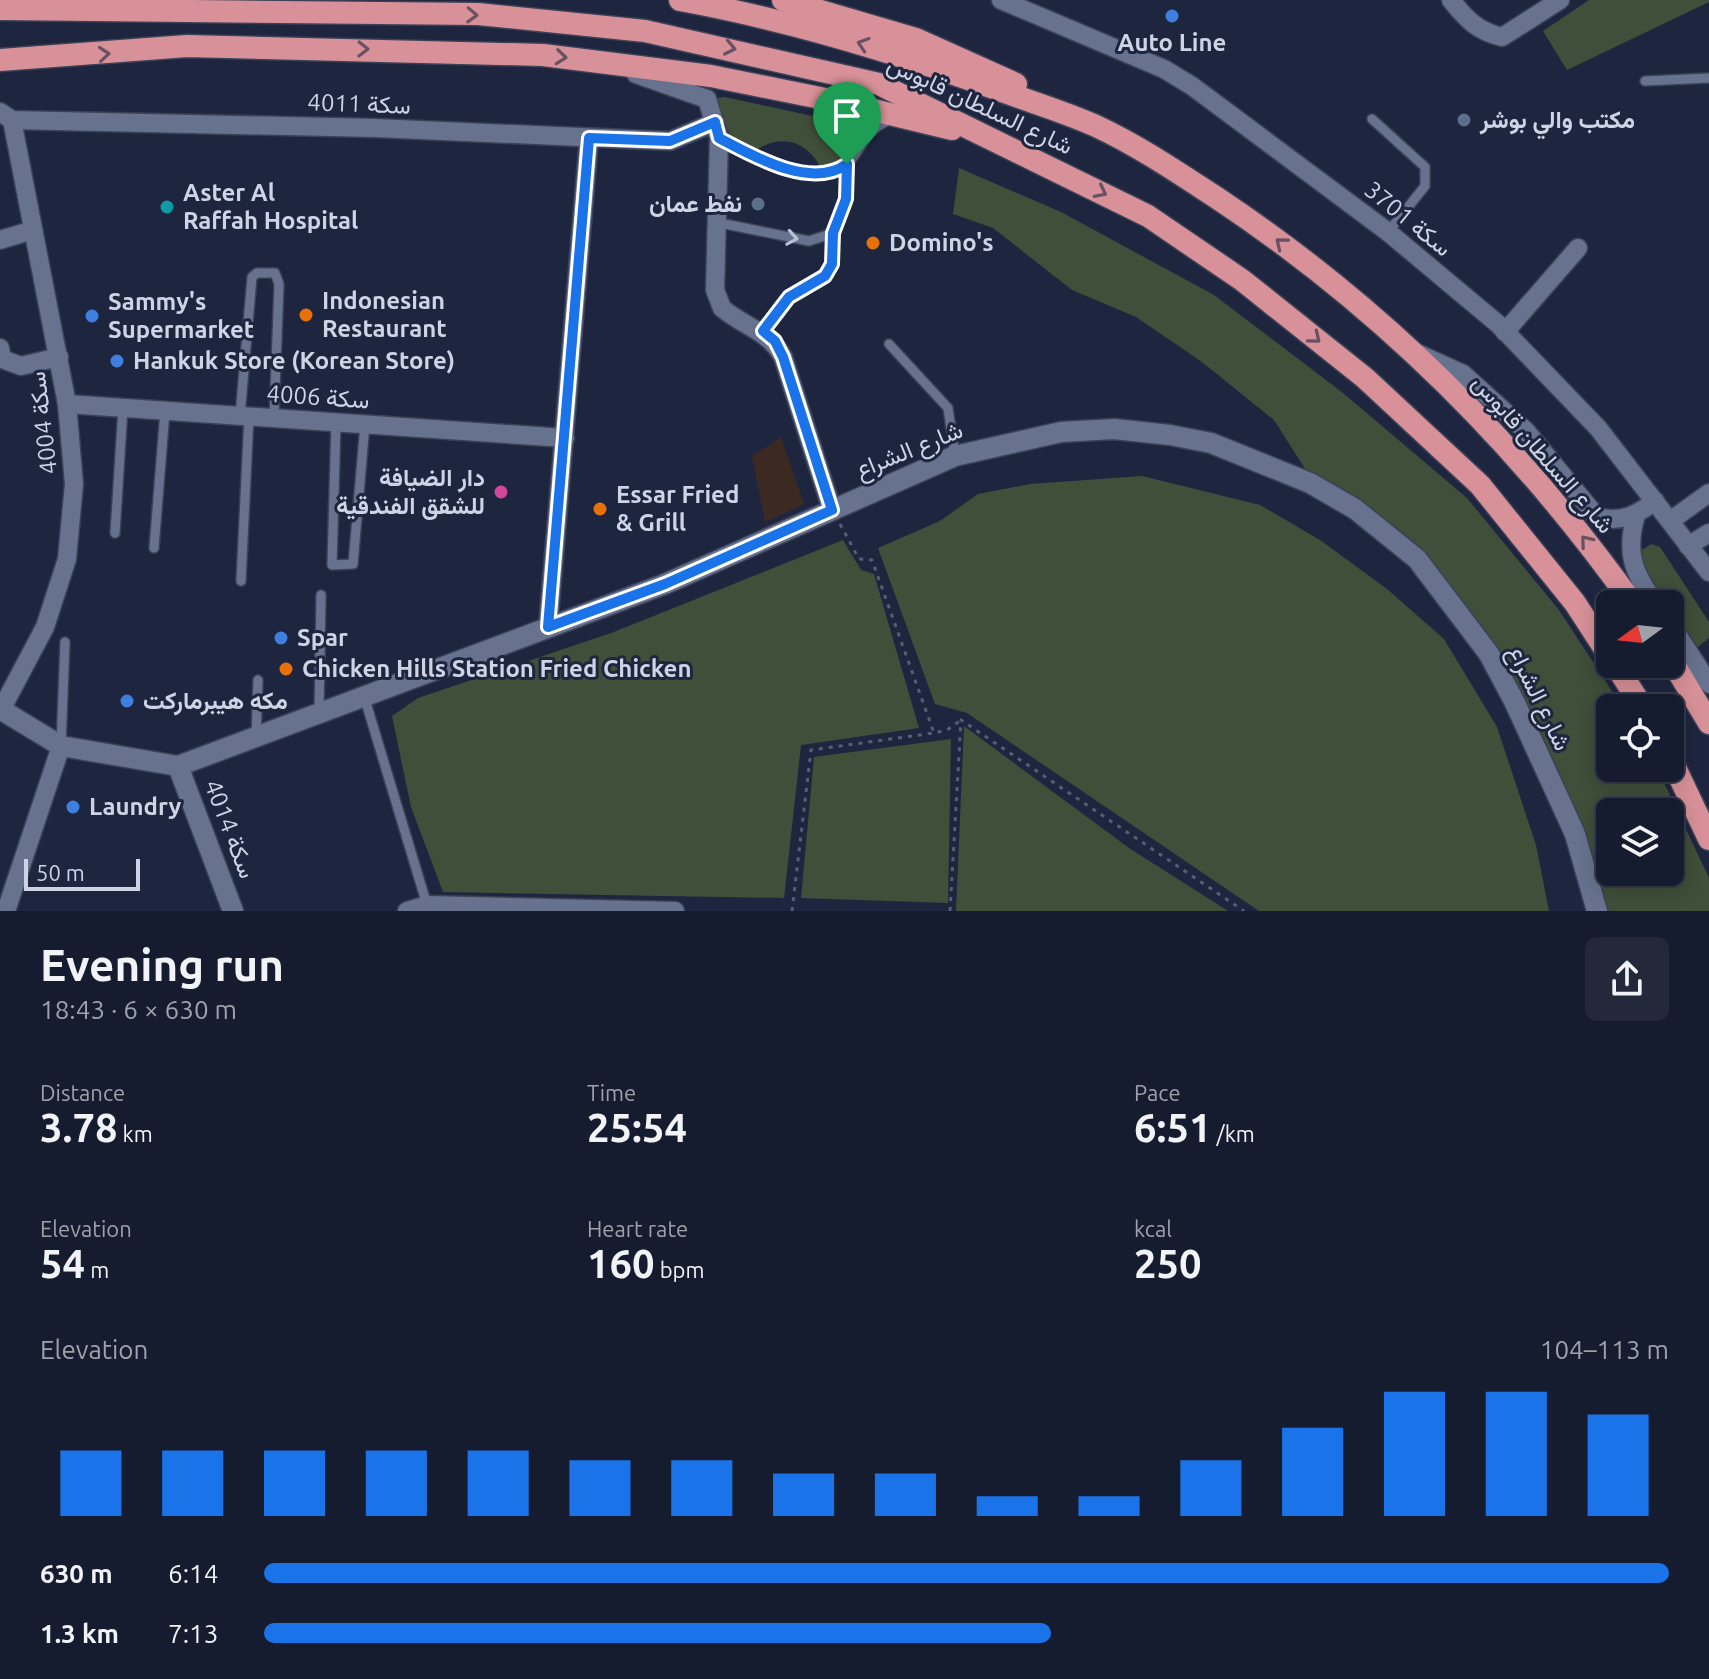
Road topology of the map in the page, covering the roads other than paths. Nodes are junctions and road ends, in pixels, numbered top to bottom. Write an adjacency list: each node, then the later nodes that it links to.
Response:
1 (680, 0): 16 (highway, شارع السلطان قابوس, one-way to 1)
2 (783, 0): 16 (highway)
3 (1001, 0): 23 (street, سكة 3701)
4 (1451, 0): 5 (street)
5 (1560, 0)
6 (0, 9): 20 (highway, شارع السلطان قابوس, one-way to 20)
7 (0, 60): 8 (highway)
8 (26, 60): 9 (highway, one-way to 9); 10 (highway)
9 (620, 63): 14 (highway); 17 (street)
10 (0, 67)
11 (1709, 78): 12 (lane)
12 (1645, 81)
13 (6, 116): 18 (street, سكة 4011); 22 (street, سكة 4004)
14 (906, 118): 19 (lane); 20 (highway)
15 (1372, 119): 23 (lane)
16 (1095, 126): 31 (highway, شارع السلطان قابوس, one-way to 16)
17 (717, 130): 18 (street, سكة 4011); 19 (lane); 21 (street)
18 (589, 138): 40 (street)
19 (847, 164): 24 (lane)
20 (1054, 168): 57 (highway, شارع السلطان قابوس, one-way to 57)
21 (715, 222): 24 (lane, one-way to 24); 27 (street)
22 (33, 230): 25 (street); 32 (street, سكة 4004)
23 (1388, 232): 28 (street, سكة 3701)
24 (833, 233): 27 (lane)
25 (0, 240)
26 (1578, 248): 28 (street)
27 (763, 331): 44 (street)
28 (1505, 332): 43 (street, سكة 3701)
29 (889, 344): 41 (lane)
30 (0, 348): 32 (street)
31 (1412, 350): 45 (street); 53 (highway, شارع السلطان قابوس, one-way to 31)
32 (59, 357): 33 (street, سكة 4004)
33 (67, 404): 34 (street, سكة 4006); 64 (street, سكة 4004)
34 (123, 408): 35 (street, سكة 4006); 47 (lane)
35 (165, 411): 36 (street, سكة 4006); 50 (lane)
36 (244, 416): 37 (street, سكة 4006); 37 (lane); 52 (lane)
37 (274, 418): 38 (street, سكة 4006)
38 (336, 422): 39 (street, سكة 4006); 39 (lane)
39 (365, 424): 40 (street, سكة 4006)
40 (565, 438): 56 (street)
41 (955, 456): 44 (street, شارع الشراع); 77 (street, شارع الشراع)
42 (1709, 493): 46 (street)
43 (1655, 501): 45 (street); 46 (street, سكة 3701)
44 (832, 510): 56 (street, شارع الشراع)
45 (1636, 515): 54 (street)
46 (1670, 521): 49 (street, سكة 3701)
47 (115, 533)
48 (1709, 533): 49 (street)
49 (1688, 546): 51 (street, سكة 3701)
50 (154, 548)
51 (1709, 572)
52 (241, 581)
53 (1623, 590)
54 (1648, 590)
55 (321, 595): 65 (lane)
56 (548, 627): 63 (street, شارع الشراع)
57 (1596, 635)
58 (65, 642): 68 (lane)
59 (1684, 645): 62 (street)
60 (1682, 678): 66 (highway)
61 (258, 680): 67 (lane)
62 (1709, 684)
63 (364, 696): 65 (street, شارع الشراع); 72 (lane)
64 (0, 709): 68 (street)
65 (319, 713): 67 (street, شارع الشراع)
66 (1709, 723)
67 (256, 737): 69 (street, شارع الشراع)
68 (61, 746): 69 (street); 73 (street)
69 (178, 766): 74 (street, سكة 4014)
70 (1682, 782): 71 (highway)
71 (1709, 839)
72 (427, 905): 75 (street); 76 (street)
73 (6, 911)
74 (233, 911)
75 (407, 911)
76 (675, 911)
77 (1597, 911)

